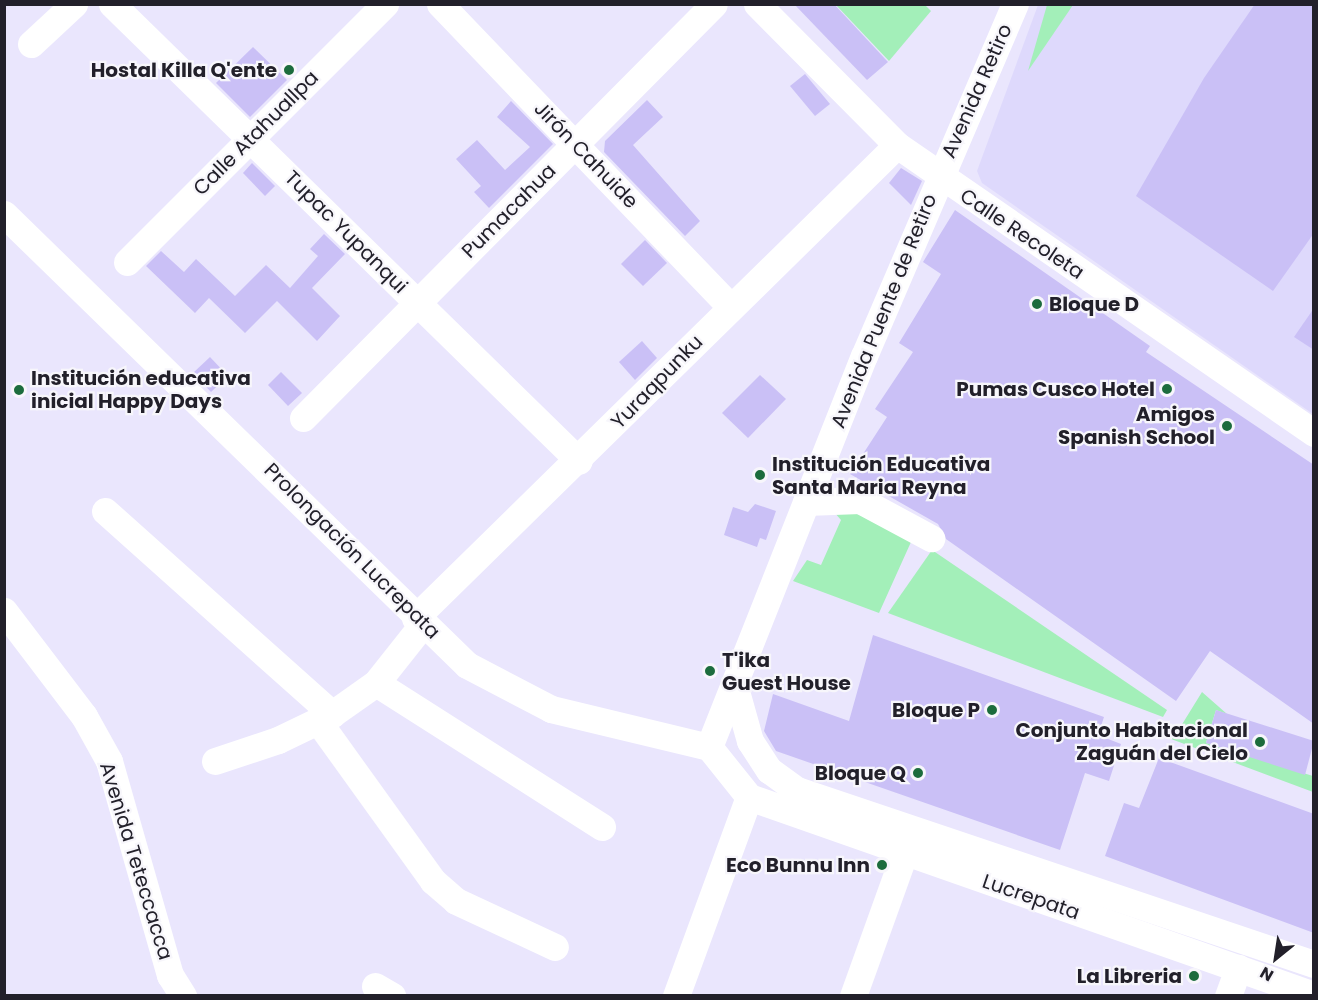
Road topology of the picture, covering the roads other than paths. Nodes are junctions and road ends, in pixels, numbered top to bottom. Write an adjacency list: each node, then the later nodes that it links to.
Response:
1 (74, 4): 8 (street)
2 (112, 4): 9 (street, Tupac Yupanqui)
3 (385, 4): 9 (street, Calle Atahuallpa)
4 (440, 4): 10 (street, Jirón Cahuide)
5 (714, 4): 10 (street, Pumacahua)
6 (757, 4): 11 (street, Calle Recoleta)
7 (1015, 4): 12 (street, Avenida Retiro)
8 (32, 45)
9 (252, 138): 14 (street, Calle Atahuallpa); 15 (street, Tupac Yupanqui)
10 (576, 144): 15 (street, Pumacahua); 16 (street, Jirón Cahuide)
11 (897, 145): 12 (street, Calle Recoleta); 16 (street, Yuraqpunku)
12 (939, 177): 18 (street, Calle Recoleta); 20 (street, Avenida Puente de Retiro)
13 (4, 214): 24 (street, Prolongación Lucrepata)
14 (127, 262)
15 (417, 303): 17 (street, Pumacahua); 19 (street, Tupac Yupanqui)
16 (730, 306): 19 (street, Yuraqpunku)
17 (303, 417)
18 (1314, 433)
19 (579, 461): 24 (street, Yuraqpunku)
20 (806, 502): 22 (street); 26 (street, Avenida Puente de Retiro)
21 (105, 511): 27 (street)
22 (931, 538)
23 (4, 611): 37 (street, Avenida Teteccacca)
24 (419, 622): 25 (street, Yuraqpunku); 28 (street, Prolongación Lucrepata)
25 (376, 684): 27 (street, Yuraqpunku); 31 (street)
26 (734, 684): 28 (street, Avenida Puente de Retiro); 34 (street)
27 (325, 717): 29 (street, Yuraqpunku); 33 (street)
28 (709, 747): 30 (street)
29 (215, 761)
30 (749, 797): 32 (street, Lucrepata); 38 (street)
31 (602, 827)
32 (904, 854): 35 (street, Lucrepata); 39 (street)
33 (555, 946)
34 (1314, 964)
35 (1238, 968): 36 (street, Lucrepata); 40 (street)
36 (1314, 995)
37 (183, 996)
38 (676, 996)
39 (853, 996)
40 (1228, 996)

